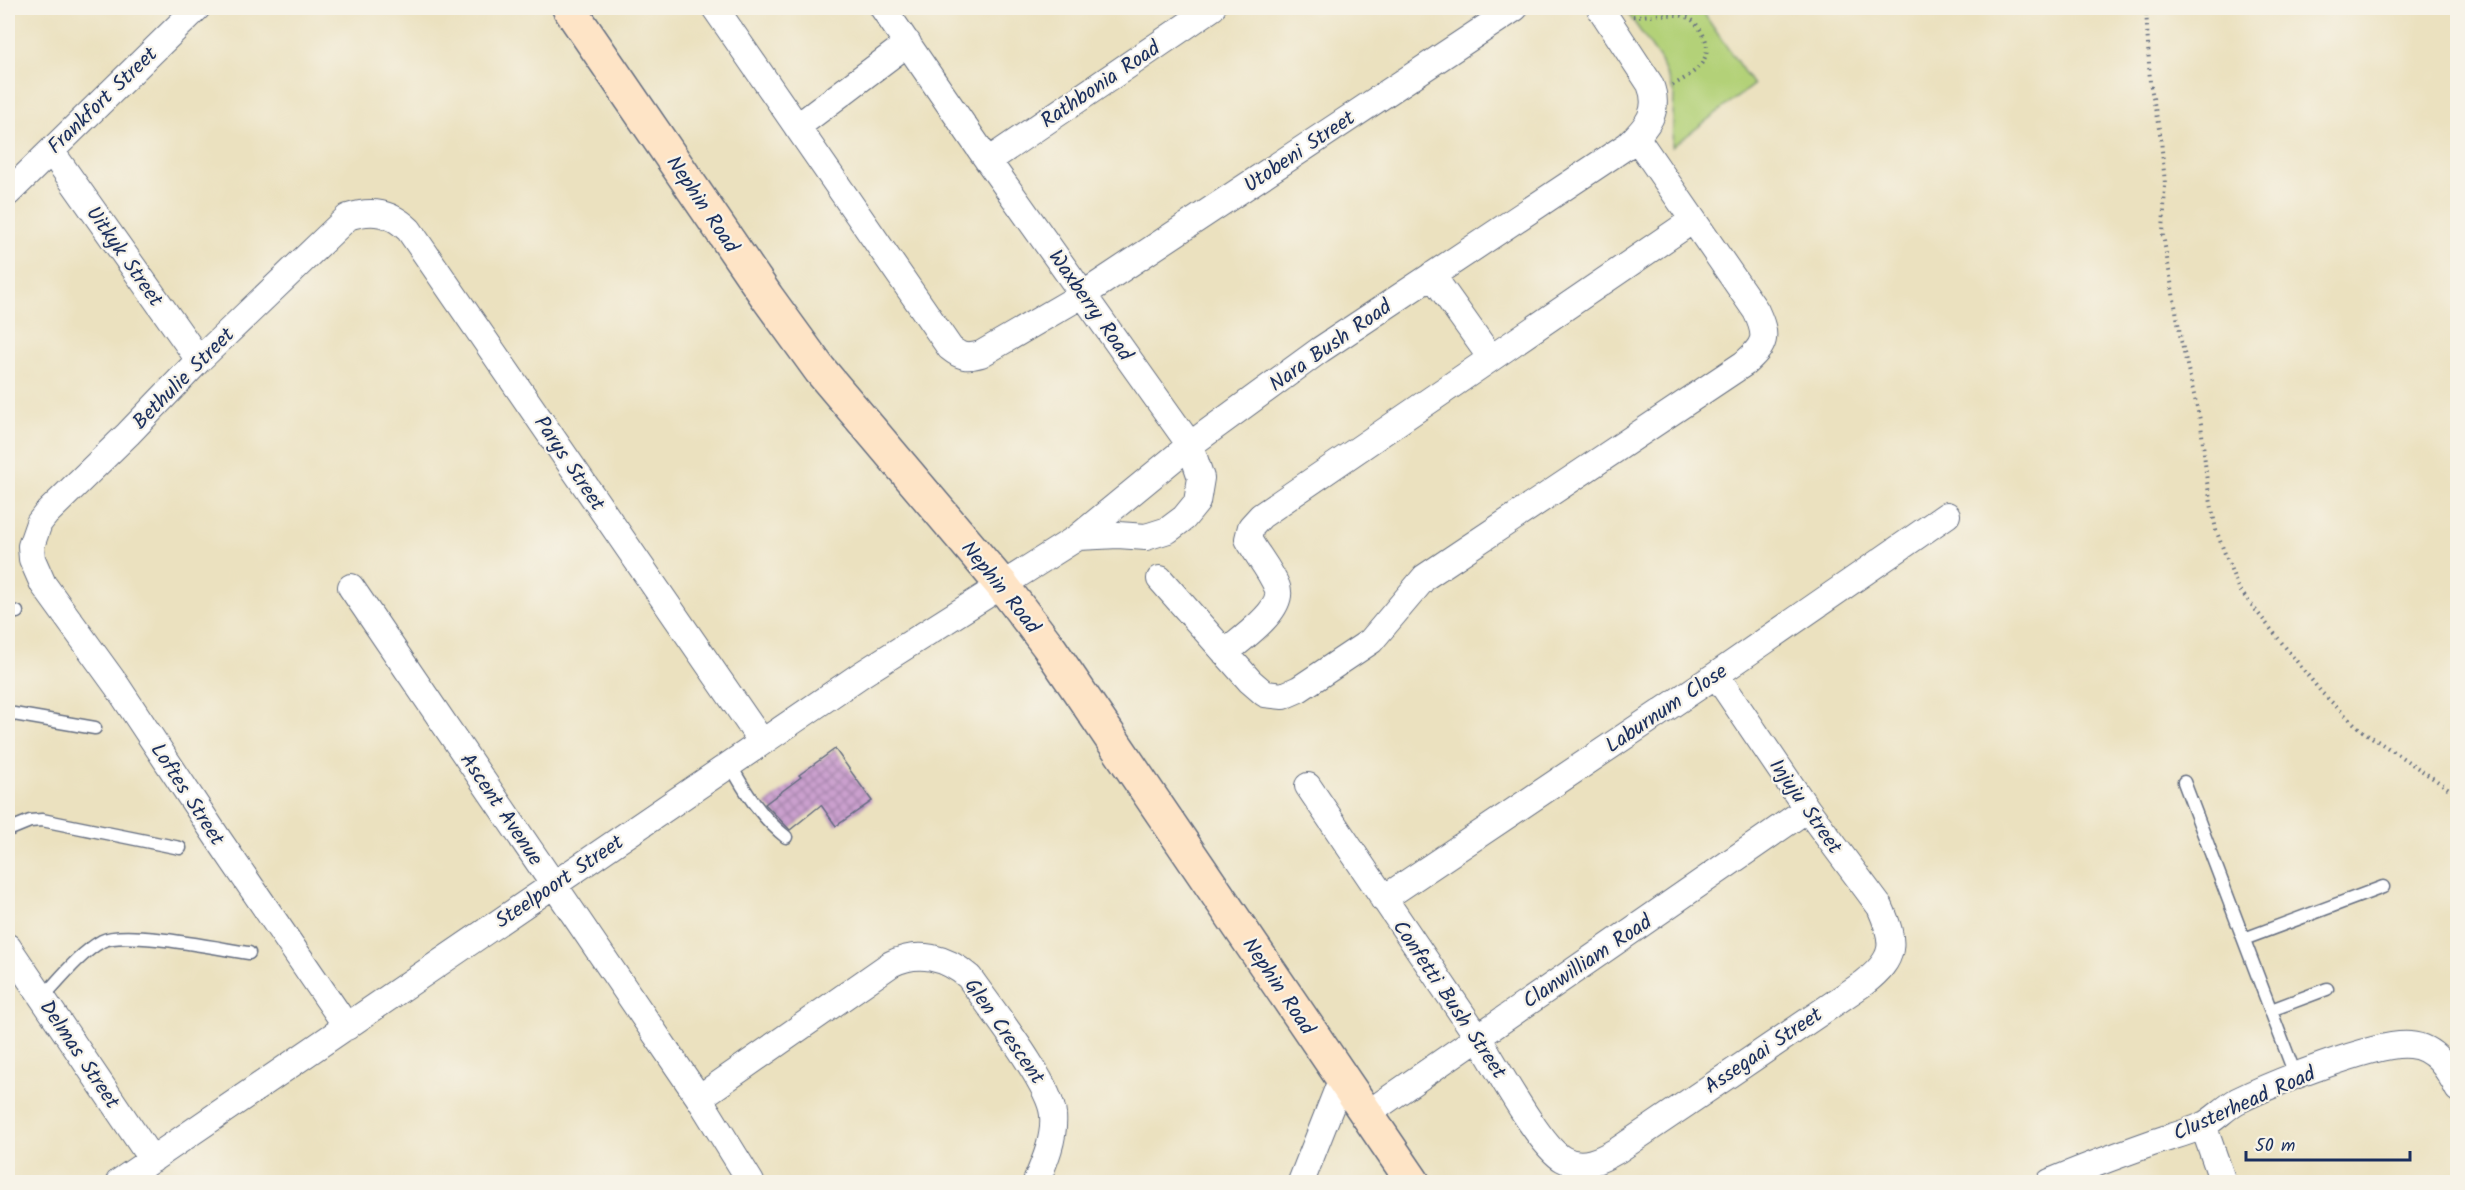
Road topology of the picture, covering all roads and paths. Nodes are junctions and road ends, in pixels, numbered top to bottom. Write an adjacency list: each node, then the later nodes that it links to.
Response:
1 (197, 8): 13 (street, Frankfort Street)
2 (569, 8): 27 (street, Nephin Road)
3 (715, 8): 11 (street)
4 (1212, 8): 14 (street, Rathbonia Road)
5 (1515, 8): 19 (street, Utobeni Street)
6 (2146, 8): 37 (path)
7 (894, 11): 9 (street, Waxberry Road)
8 (1603, 12): 10 (street); 10 (path)
9 (908, 43): 11 (street); 14 (street, Waxberry Road)
10 (1655, 100): 12 (street, Nara Bush Road)
11 (797, 127): 19 (street, Utobeni Street)
12 (1636, 137): 17 (street); 18 (street, Nara Bush Road)
13 (51, 151): 15 (street, Frankfort Street); 21 (street, Uitkyk Street)
14 (988, 161): 19 (street, Waxberry Road)
15 (8, 193)
16 (359, 213): 21 (street, Bethulie Street); 33 (street, Parys Street)
17 (1693, 220): 20 (street); 29 (street)
18 (1432, 275): 20 (street); 22 (street, Nara Bush Road)
19 (1084, 294): 22 (street, Waxberry Road)
20 (1491, 358): 29 (street)
21 (199, 360): 25 (street, Bethulie Street)
22 (1190, 445): 24 (street, Nara Bush Road); 24 (street, Waxberry Road)
23 (1947, 515): 30 (street, Laburnum Close)
24 (1078, 537): 27 (street, Nara Bush Road)
25 (33, 559): 52 (street, Loftes Street)
26 (1160, 579): 29 (street)
27 (1002, 585): 33 (street, Steelpoort Street); 55 (street, Nephin Road)
28 (351, 587): 42 (street, Ascent Avenue)
29 (1226, 653)
30 (1716, 675): 38 (street, Injuju Street); 44 (street, Laburnum Close)
31 (8, 713): 32 (lane)
32 (95, 728)
33 (762, 742): 34 (street, Steelpoort Street)
34 (729, 764): 40 (lane); 42 (street, Steelpoort Street)
35 (2184, 782): 46 (lane)
36 (1308, 786): 44 (street, Confetti Bush Street)
37 (2457, 795)
38 (1807, 809): 45 (street, Injuju Street); 53 (street, Clanwilliam Road)
39 (8, 830): 41 (lane)
40 (786, 837)
41 (180, 848)
42 (554, 885): 52 (street, Steelpoort Street); 57 (street, Ascent Avenue)
43 (2383, 887): 46 (lane)
44 (1383, 898): 53 (street, Confetti Bush Street)
45 (1891, 939): 60 (street, Assegaai Street)
46 (2244, 939): 51 (lane)
47 (8, 947): 50 (street, Delmas Street)
48 (249, 953): 50 (lane)
49 (2326, 989): 51 (lane)
50 (42, 998): 61 (street, Delmas Street)
51 (2271, 1011): 54 (lane)
52 (347, 1027): 61 (street, Steelpoort Street)
53 (1477, 1036): 58 (street, Clanwilliam Road); 60 (street, Confetti Bush Street)
54 (2296, 1077): 56 (street, Clusterhead Road); 59 (street, Clusterhead Road)
55 (1341, 1078): 58 (street, Nephin Road); 65 (street)
56 (2457, 1089)
57 (699, 1098): 63 (street, Ascent Avenue); 64 (street, Glen Crescent)
58 (1367, 1114): 66 (street, Nephin Road)
59 (2203, 1125): 67 (street, Clusterhead Road); 68 (street)
60 (1618, 1150)
61 (152, 1160): 62 (street, Steelpoort Street)
62 (120, 1182)
63 (751, 1182)
64 (1036, 1182)
65 (1301, 1182)
66 (1413, 1182)
67 (2050, 1182)
68 (2223, 1182)

